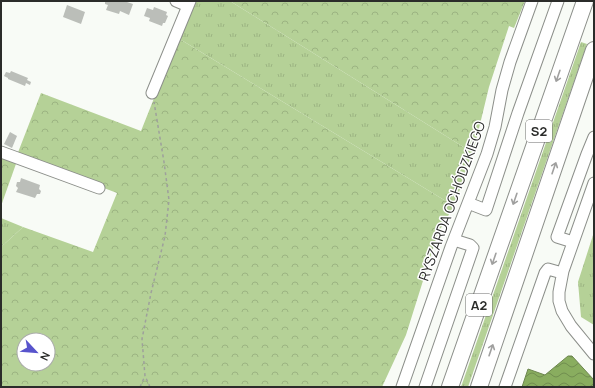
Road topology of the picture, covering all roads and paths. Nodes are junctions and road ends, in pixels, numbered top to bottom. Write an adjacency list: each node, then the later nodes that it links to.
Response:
1 (176, 1): 6 (street)
2 (532, 1): 14 (street, RYSZARDA OCHÓDZKIEGO)
3 (558, 1): 14 (street)
4 (585, 1): 7 (highway, S2)
5 (592, 1): 7 (street)
6 (189, 3): 9 (street)
7 (571, 40): 15 (highway, S2, one-way to 15)
8 (594, 50): 16 (highway, S2, one-way to 8)
9 (152, 93): 21 (path)
10 (594, 137): 18 (street)
11 (1, 152): 13 (street)
12 (594, 183): 18 (street)
13 (99, 188)
14 (468, 203): 17 (street, RYSZARDA OCHÓDZKIEGO)
15 (507, 222): 26 (highway, A2, one-way to 26)
16 (532, 231): 27 (highway, A2, one-way to 16)
17 (454, 240): 24 (street, RYSZARDA OCHÓDZKIEGO); 25 (street)
18 (573, 242): 19 (street)
19 (562, 273): 20 (street); 28 (street)
20 (594, 354)
21 (145, 376): 22 (path); 23 (path)
22 (140, 387)
23 (150, 387)
24 (402, 387)
25 (425, 387)
26 (450, 387)
27 (479, 387)
28 (505, 387)

